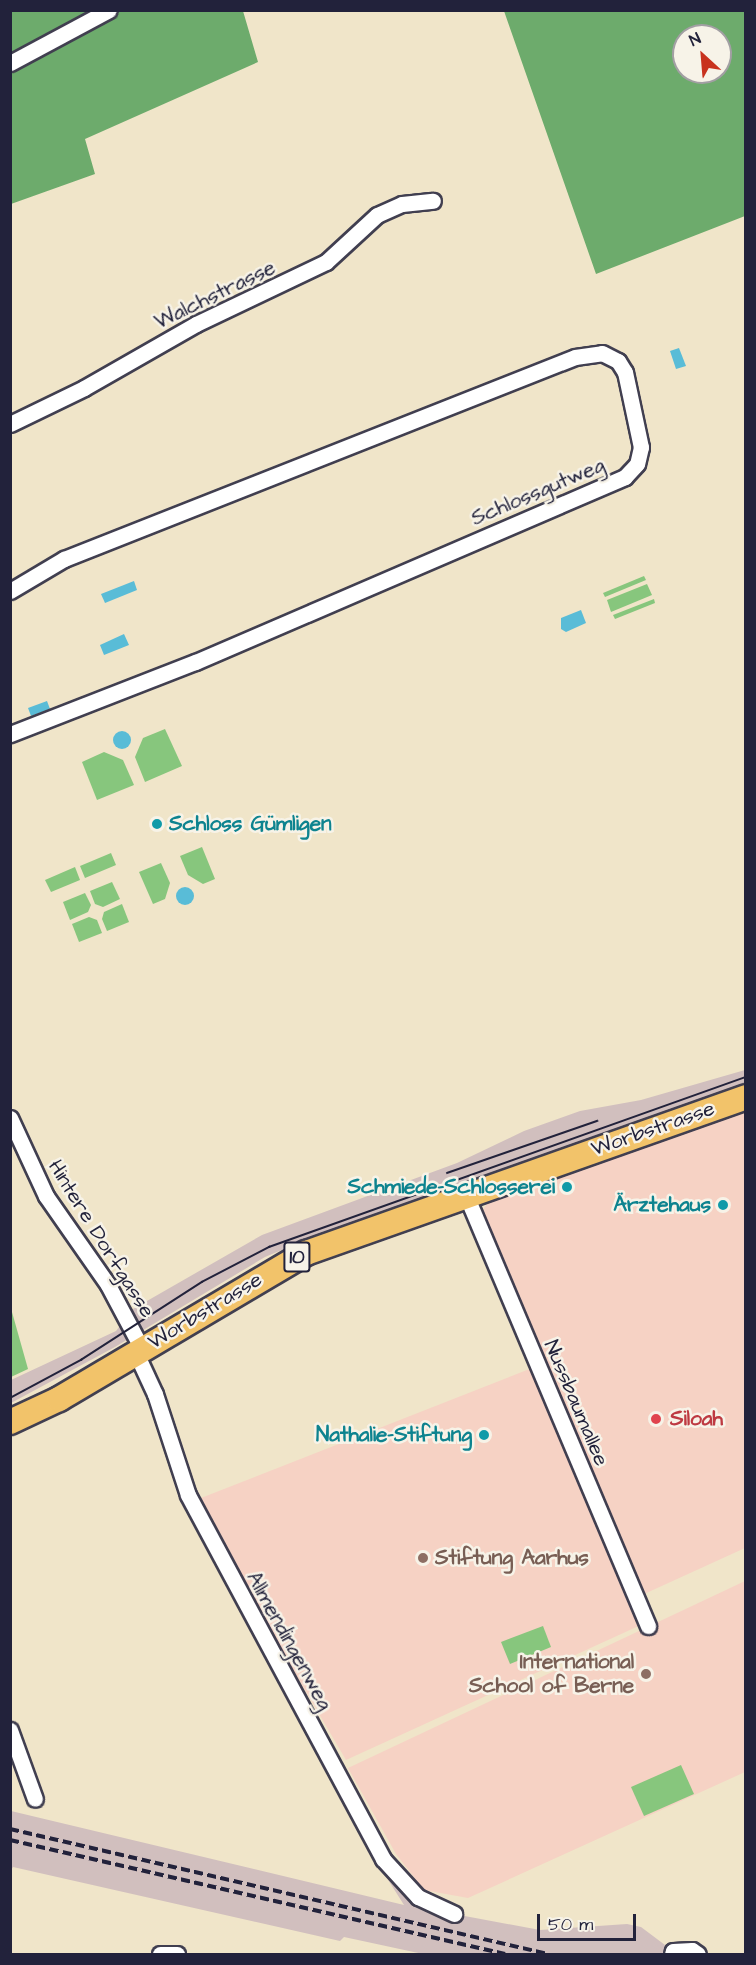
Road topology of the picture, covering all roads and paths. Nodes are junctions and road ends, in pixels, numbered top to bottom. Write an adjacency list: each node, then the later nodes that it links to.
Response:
1 (110, 10): 2 (street)
2 (10, 63)
3 (433, 201): 4 (street, Walchstrasse)
4 (10, 424)
5 (10, 591): 6 (street, Schlossgutweg)
6 (10, 734)
7 (746, 1097): 9 (main road, Worbstrasse / 10)
8 (10, 1118): 10 (street, Hintere Dorfgasse)
9 (466, 1195): 10 (main road, Worbstrasse / 10); 12 (street, Nussbaumallee)
10 (139, 1351): 11 (main road, Worbstrasse / 10); 15 (street, Allmendingenweg)
11 (10, 1422)
12 (648, 1626)
13 (10, 1730): 14 (street)
14 (35, 1799)
15 (454, 1914)
16 (160, 1954): 17 (street)
17 (177, 1954)
18 (672, 1954): 19 (street)
19 (698, 1954)

